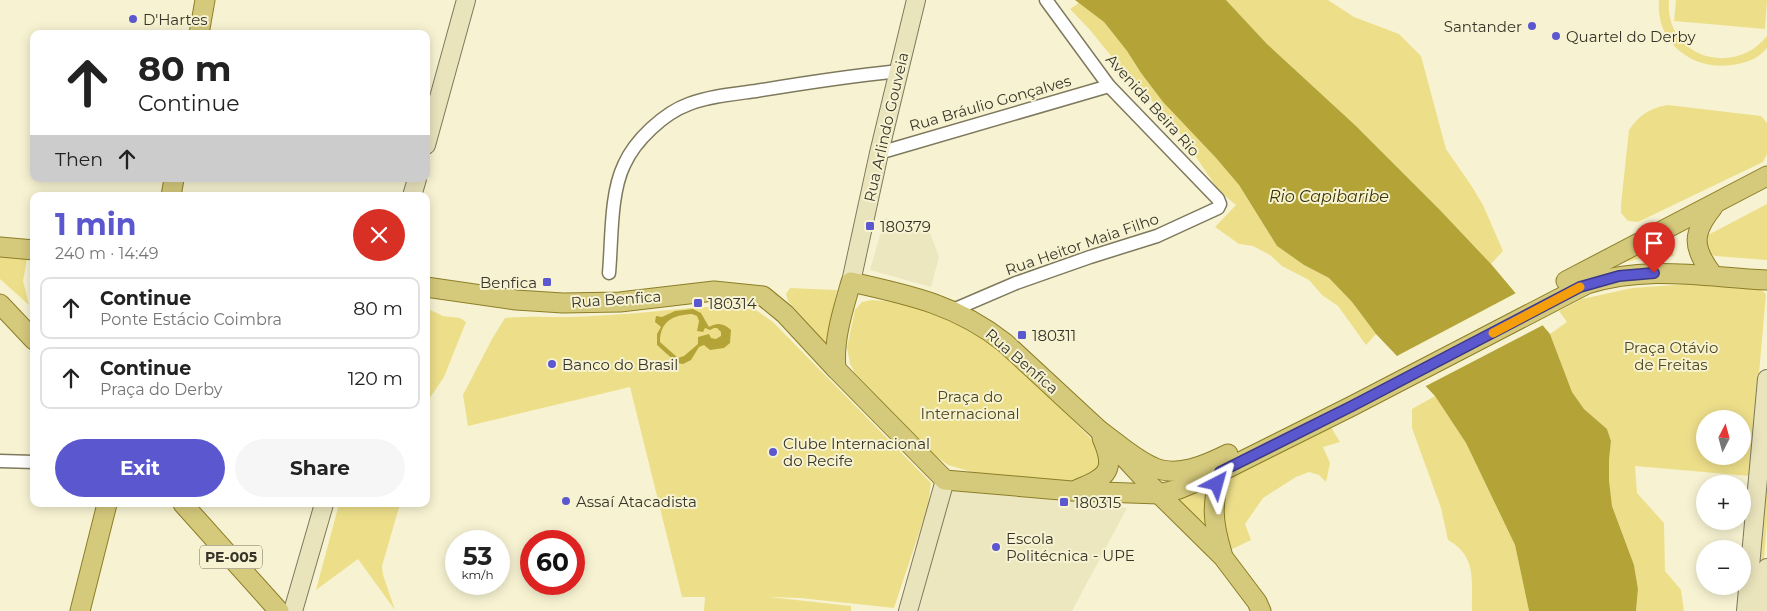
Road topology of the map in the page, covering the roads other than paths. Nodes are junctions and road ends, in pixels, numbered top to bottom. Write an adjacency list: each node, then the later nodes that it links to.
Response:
1 (205, 0): 5 (main road)
2 (466, 0): 8 (main road)
3 (916, 0): 6 (main road, Rua Arlindo Gouveia)
4 (1046, 0): 7 (street, Avenida Beira Rio)
5 (200, 30)
6 (899, 71): 9 (main road, Rua Arlindo Gouveia); 16 (street)
7 (1109, 86): 9 (street, Rua Bráulio Gonçalves); 12 (street, Avenida Beira Rio)
8 (430, 130)
9 (879, 153): 15 (main road, Rua Arlindo Gouveia)
10 (1767, 176): 11 (main road)
11 (1716, 203): 17 (main road); 20 (main road)
12 (1220, 204): 24 (street, Rua Heitor Maia Filho)
13 (0, 247): 14 (main road)
14 (30, 250)
15 (857, 255): 19 (main road, Rua Arlindo Gouveia); 22 (main road)
16 (609, 273)
17 (1712, 274): 18 (main road); 20 (main road)
18 (1767, 280)
19 (851, 282): 22 (main road, Rua Benfica); 26 (main road)
20 (1576, 282): 28 (main road)
21 (430, 288): 26 (main road, Rua Benfica)
22 (877, 288): 24 (main road, Rua Benfica)
23 (0, 304): 25 (main road)
24 (953, 310): 29 (main road, Rua Benfica)
25 (30, 336)
26 (836, 369): 33 (main road, Rua Benfica)
27 (1767, 379): 46 (main road)
28 (1364, 393): 29 (main road); 32 (main road)
29 (1099, 430): 34 (main road); 35 (main road, Rua Benfica)
30 (0, 461): 31 (street)
31 (30, 462)
32 (1220, 472): 35 (main road); 39 (main road)
33 (945, 480): 34 (main road); 44 (main road)
34 (1072, 491): 35 (main road)
35 (1159, 494): 39 (main road, Rua Benfica)
36 (106, 507): 41 (main road)
37 (186, 507): 42 (main road, PE-005)
38 (323, 507): 43 (main road)
39 (1224, 557): 45 (main road, Rua Benfica)
40 (1767, 568): 47 (main road)
41 (80, 611)
42 (280, 611)
43 (293, 611)
44 (908, 611)
45 (1261, 611)
46 (1746, 611)
47 (1764, 611)

